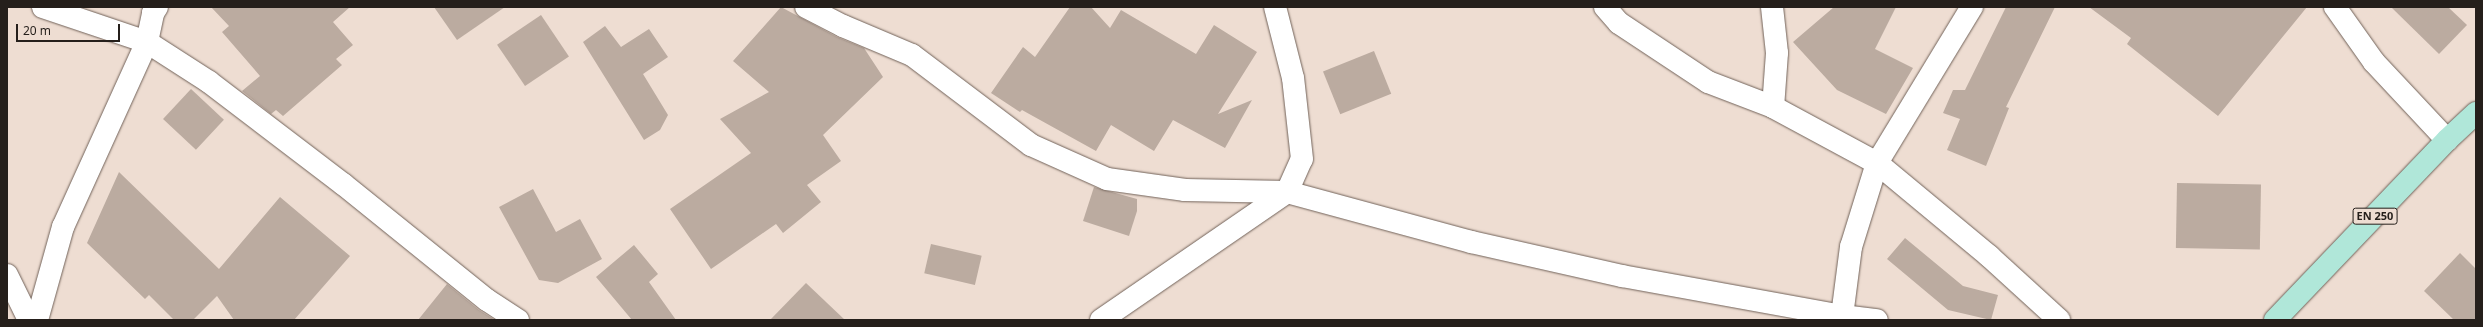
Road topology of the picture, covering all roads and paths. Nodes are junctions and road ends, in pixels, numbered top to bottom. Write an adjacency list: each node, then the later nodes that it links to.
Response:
1 (43, 7): 9 (street)
2 (157, 7): 9 (street)
3 (806, 7): 14 (street)
4 (1275, 7): 14 (street)
5 (1605, 7): 10 (street)
6 (1772, 7): 10 (street)
7 (1972, 7): 13 (street)
8 (2335, 7): 12 (street)
9 (148, 42): 19 (street); 20 (street)
10 (1773, 107): 13 (street)
11 (2476, 113): 12 (main road, EN 250)
12 (2447, 140): 24 (main road, EN 250)
13 (1877, 163): 17 (street); 23 (street)
14 (1287, 192): 16 (street); 21 (street)
15 (7, 275): 18 (street)
16 (1794, 314): 17 (street)
17 (1842, 316): 22 (street)
18 (29, 320)
19 (37, 320)
20 (518, 320)
21 (1101, 320)
22 (1877, 320)
23 (2059, 320)
24 (2275, 320)

